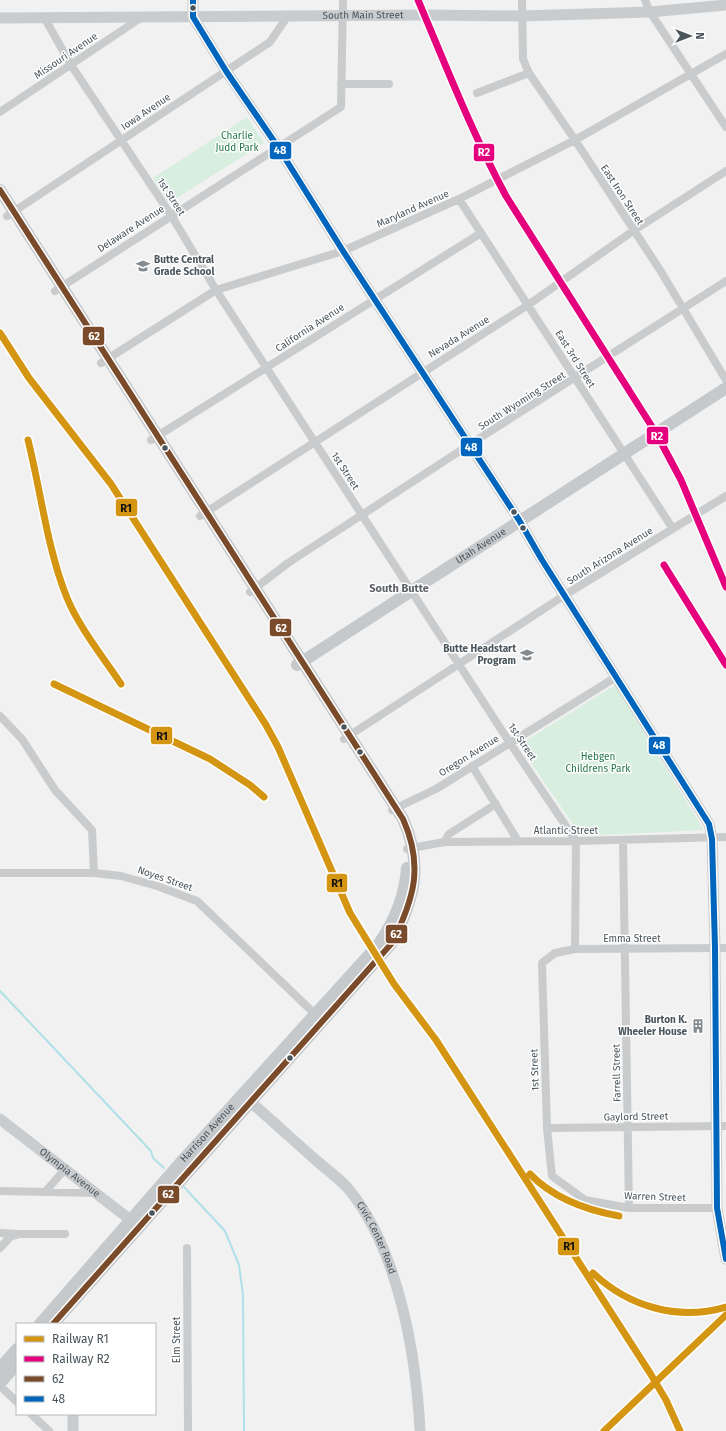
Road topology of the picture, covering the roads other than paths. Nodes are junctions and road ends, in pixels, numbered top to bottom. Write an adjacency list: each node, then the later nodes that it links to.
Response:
1 (193, 0): 12 (street)
2 (343, 0): 8 (street)
3 (522, 0): 9 (street, East Iron Street)
4 (645, 0): 6 (street)
5 (726, 5): 6 (street, South Main Street)
6 (650, 12): 9 (street, South Main Street); 18 (street)
7 (287, 16): 8 (street, South Main Street); 12 (street, South Main Street); 16 (street, Iowa Avenue)
8 (343, 16): 9 (street, South Main Street); 19 (street)
9 (522, 16): 17 (street, East Iron Street)
10 (44, 17): 11 (street, South Main Street); 13 (street, South Main Street); 15 (street, 1st Street)
11 (142, 17): 12 (street, South Main Street); 15 (street, Missouri Avenue)
12 (193, 17): 16 (street)
13 (0, 18)
14 (726, 54): 18 (street, Maryland Avenue)
15 (71, 66): 22 (street, Missouri Avenue); 24 (street, 1st Street)
16 (226, 71): 24 (street, Iowa Avenue); 26 (street)
17 (529, 73): 21 (street); 25 (street, East Iron Street)
18 (691, 74): 23 (street); 25 (street, Maryland Avenue)
19 (341, 84): 20 (street); 26 (street, Delaware Avenue)
20 (388, 84)
21 (477, 93)
22 (0, 112)
23 (726, 127)
24 (122, 140): 31 (street, Iowa Avenue); 32 (street, 1st Street)
25 (575, 140): 29 (street, Maryland Avenue); 33 (street, East Iron Street)
26 (278, 147): 32 (street, Delaware Avenue); 35 (street)
27 (726, 170): 33 (street, Nevada Avenue)
28 (0, 190): 31 (main road)
29 (459, 199): 34 (street, East 3rd Street); 35 (street, Maryland Avenue)
30 (0, 205): 31 (main road)
31 (11, 214): 37 (main road)
32 (171, 215): 37 (street, Delaware Avenue); 38 (street, 1st Street)
33 (633, 231): 40 (street, Nevada Avenue); 41 (street, East Iron Street)
34 (481, 233): 39 (street, California Avenue); 40 (street, East 3rd Street)
35 (343, 251): 38 (street, Maryland Avenue); 39 (street)
36 (726, 281): 41 (street, South Wyoming Street)
37 (59, 289): 42 (main road)
38 (216, 290): 42 (street, Maryland Avenue); 43 (street, 1st Street)
39 (375, 298): 43 (street, California Avenue); 44 (street)
40 (528, 305): 44 (street, Nevada Avenue); 45 (street, East 3rd Street)
41 (683, 309): 45 (street, South Wyoming Street); 46 (street, East Iron Street)
42 (105, 360): 48 (main road)
43 (267, 367): 48 (street, California Avenue); 49 (street, 1st Street)
44 (422, 372): 49 (street, Nevada Avenue); 50 (street)
45 (576, 379): 50 (street, South Wyoming Street); 51 (street, East 3rd Street)
46 (726, 380)
47 (726, 388): 51 (main road, Utah Avenue)
48 (154, 438): 53 (main road)
49 (315, 442): 53 (street, Nevada Avenue); 54 (street, 1st Street)
50 (469, 445): 54 (street, South Wyoming Street); 55 (street)
51 (624, 453): 55 (main road, Utah Avenue); 56 (street, East 3rd Street)
52 (726, 496): 56 (street, South Arizona Avenue)
53 (204, 514): 57 (main road)
54 (363, 516): 57 (street, South Wyoming Street); 58 (street, 1st Street)
55 (519, 520): 58 (main road, Utah Avenue); 59 (street)
56 (673, 529): 59 (street, South Arizona Avenue)
57 (252, 590): 60 (main road)
58 (411, 590): 60 (main road, Utah Avenue); 61 (street, 1st Street)
59 (565, 595): 61 (street, South Arizona Avenue); 62 (street)
60 (299, 663): 64 (main road)
61 (458, 664): 64 (street, South Arizona Avenue); 65 (street, 1st Street)
62 (616, 677): 65 (street, Oregon Avenue); 70 (street)
63 (0, 716): 77 (street)
64 (347, 737): 68 (main road)
65 (510, 743): 66 (street, Oregon Avenue); 74 (street, 1st Street)
66 (472, 766): 67 (street); 68 (street, Oregon Avenue)
67 (496, 804): 71 (street); 73 (street)
68 (394, 809): 75 (main road)
69 (726, 837): 70 (street, Atlantic Street)
70 (712, 839): 72 (street, Atlantic Street); 78 (street)
71 (518, 841): 73 (street, Atlantic Street); 74 (street, Atlantic Street)
72 (623, 841): 74 (street, Atlantic Street); 81 (street, Farrell Street)
73 (444, 842): 75 (street, Atlantic Street)
74 (576, 842): 80 (street)
75 (410, 848): 79 (main road)
76 (0, 873): 77 (street, Noyes Street)
77 (94, 873): 85 (street, Noyes Street)
78 (721, 948): 81 (street, Emma Street); 88 (street)
79 (380, 950): 82 (main road, Harrison Avenue); 84 (main road, Harrison Avenue)
80 (575, 950): 81 (street, Emma Street); 83 (street, Emma Street)
81 (624, 950): 90 (street, Farrell Street)
82 (369, 954): 84 (main road); 85 (main road, Harrison Avenue)
83 (542, 963): 89 (street, 1st Street)
84 (350, 992): 85 (main road, Harrison Avenue)
85 (319, 1017): 86 (main road, Harrison Avenue)
86 (246, 1098): 98 (main road, Harrison Avenue); 117 (street, Civic Center Road)
87 (0, 1119): 91 (street, Olympia Avenue)
88 (721, 1126): 90 (street, Gaylord Street); 97 (street)
89 (547, 1128): 90 (street, Gaylord Street); 92 (street, 1st Street)
90 (628, 1128): 96 (street, Farrell Street)
91 (65, 1168): 94 (street); 95 (street, Olympia Avenue)
92 (552, 1176): 96 (street, Warren Street)
93 (0, 1191): 94 (street)
94 (45, 1192): 95 (street)
95 (98, 1193): 98 (street, Olympia Avenue)
96 (629, 1208): 97 (street, Warren Street)
97 (717, 1208): 104 (street)
98 (135, 1223): 105 (main road, Harrison Avenue)
99 (0, 1233): 100 (street)
100 (19, 1234): 101 (street); 102 (street)
101 (65, 1234)
102 (0, 1248)
103 (187, 1248): 116 (street, Elm Street)
104 (726, 1259)
105 (48, 1322)
106 (16, 1349): 108 (main road)
107 (16, 1365): 109 (main road)
108 (0, 1368)
109 (0, 1383)
110 (0, 1386): 111 (street)
111 (16, 1401)
112 (32, 1415): 114 (street)
113 (73, 1415): 115 (street)
114 (49, 1431)
115 (73, 1431)
116 (188, 1431)
117 (420, 1431)

